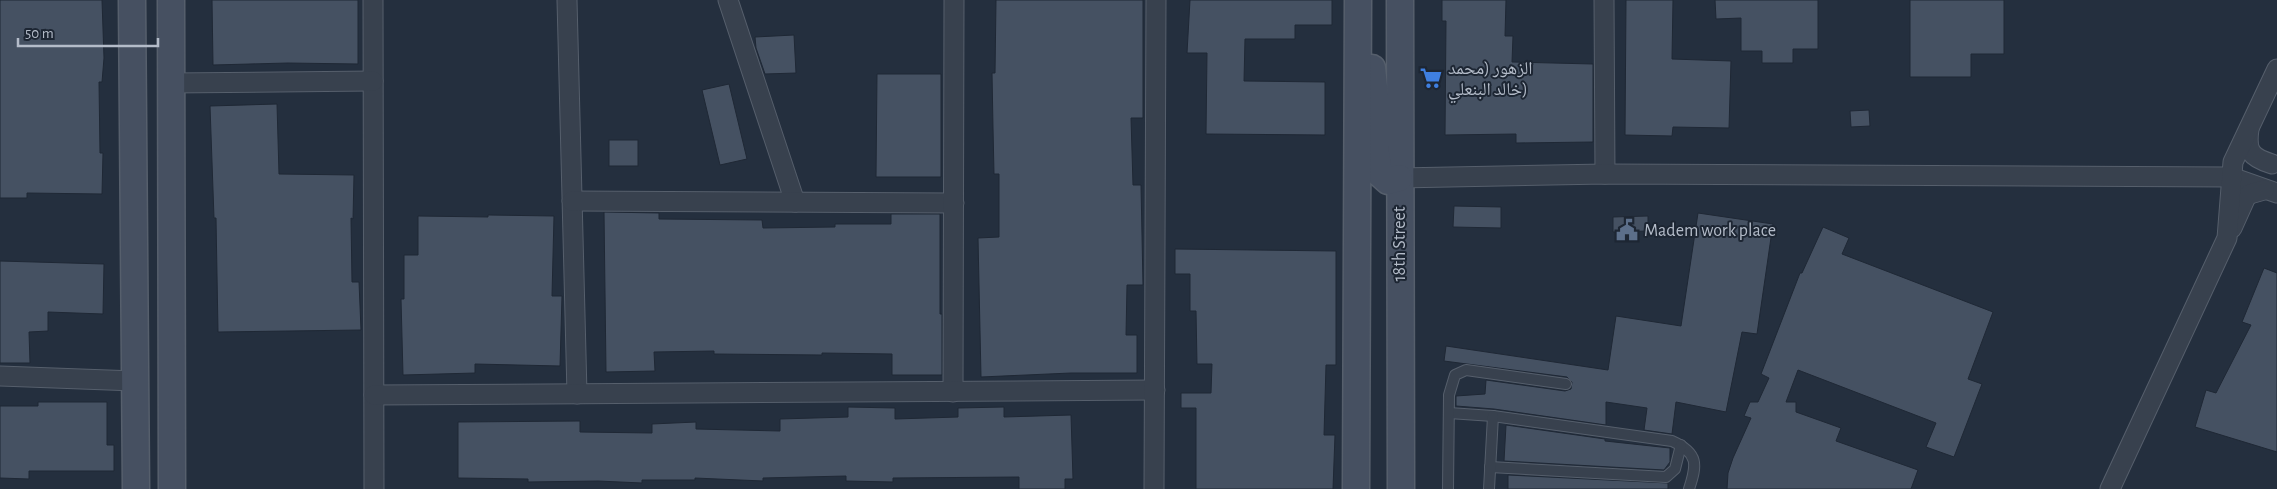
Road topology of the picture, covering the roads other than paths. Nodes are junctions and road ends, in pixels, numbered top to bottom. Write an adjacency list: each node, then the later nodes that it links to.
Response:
1 (132, 0): 26 (street)
2 (171, 0): 14 (street)
3 (373, 0): 13 (street)
4 (567, 0): 21 (street)
5 (728, 0): 22 (street)
6 (954, 0): 23 (street)
7 (1156, 0): 28 (street)
8 (1358, 0): 40 (street)
9 (1362, 0): 19 (street)
10 (1400, 0): 19 (street, 18th Street)
11 (1604, 0): 17 (street)
12 (2277, 69): 15 (street)
13 (373, 81): 14 (street); 31 (street)
14 (171, 83): 37 (street)
15 (2249, 127): 16 (street); 18 (street)
16 (2274, 165): 18 (street)
17 (1605, 174): 18 (street); 19 (street)
18 (2231, 176): 20 (street); 24 (street)
19 (1399, 178): 41 (street, 18th Street)
20 (2270, 192): 24 (street)
21 (572, 201): 22 (street); 30 (street)
22 (795, 202): 23 (street)
23 (954, 203): 29 (street)
24 (2227, 238): 45 (street)
25 (0, 376): 26 (street)
26 (135, 381): 36 (street)
27 (1566, 384): 32 (lane)
28 (1155, 390): 29 (street); 39 (street)
29 (953, 392): 30 (street)
30 (577, 394): 31 (street)
31 (374, 395): 38 (street)
32 (1449, 413): 33 (lane); 42 (lane)
33 (1493, 416): 34 (lane); 35 (lane)
34 (1681, 445): 35 (lane); 44 (lane)
35 (1490, 467): 43 (lane)
36 (136, 489)
37 (172, 489)
38 (374, 489)
39 (1154, 489)
40 (1356, 489)
41 (1401, 489)
42 (1448, 489)
43 (1489, 489)
44 (1689, 489)
45 (2110, 489)

